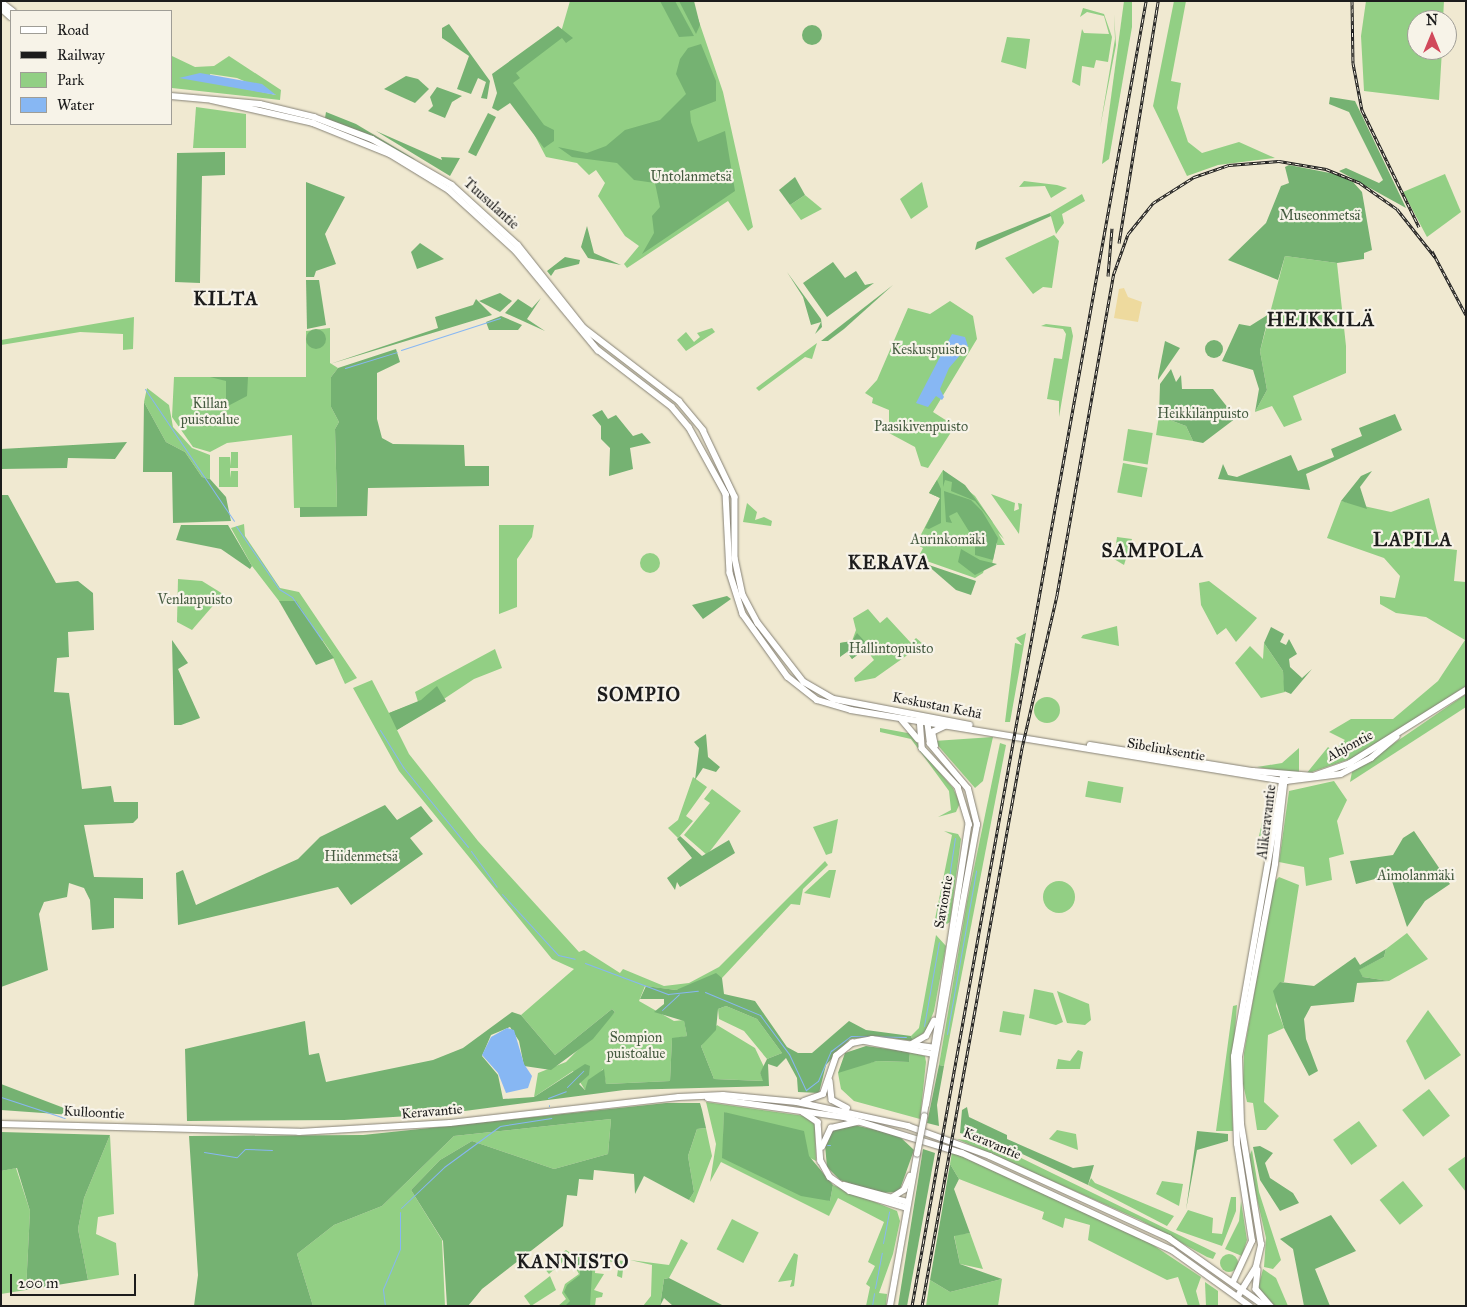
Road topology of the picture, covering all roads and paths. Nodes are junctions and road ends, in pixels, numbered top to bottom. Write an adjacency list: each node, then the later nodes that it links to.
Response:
1 (1, 2): 2 (main road)
2 (12, 10)
3 (172, 96): 4 (main road, Tuusulantie)
4 (212, 100): 5 (main road, Tuusulantie); 6 (main road, Tuusulantie)
5 (696, 421): 9 (main road, Keskustan Kehä)
6 (689, 427): 8 (main road, Keskustan Kehä)
7 (1466, 690): 15 (main road, Ahjontie)
8 (896, 717): 9 (main road, Keskustan Kehä); 13 (main road, Saviontie)
9 (920, 718): 10 (main road, Keskustan Kehä); 13 (main road)
10 (927, 719): 11 (main road, Keskustan Kehä); 12 (main road, Keskustan Kehä); 14 (main road, Saviontie)
11 (947, 726): 12 (main road, Keskustan Kehä); 14 (main road)
12 (991, 731): 15 (main road, Sibeliuksentie)
13 (922, 748): 17 (main road, Saviontie)
14 (938, 755): 21 (main road, Saviontie)
15 (1283, 782): 16 (main road, Alikeravantie)
16 (1281, 797): 36 (main road, Alikeravantie); 37 (main road, Alikeravantie)
17 (938, 1007): 19 (main road); 20 (main road, Saviontie)
18 (863, 1041): 19 (main road); 20 (main road); 22 (main road)
19 (911, 1044): 20 (main road)
20 (931, 1050): 21 (main road); 26 (main road, Saviontie)
21 (938, 1051): 26 (main road, Saviontie)
22 (830, 1074): 24 (main road); 27 (main road)
23 (679, 1097): 24 (main road, Keravantie); 25 (main road, Keravantie); 30 (main road, Keravantie)
24 (797, 1102): 27 (main road, Keravantie)
25 (789, 1108): 28 (main road, Keravantie); 31 (main road)
26 (925, 1109): 32 (main road, Saviontie, bridge)
27 (858, 1113): 37 (main road, Keravantie)
28 (865, 1122): 31 (main road); 38 (main road, Keravantie)
29 (1, 1124): 30 (main road, Kulloontie)
30 (186, 1130)
31 (821, 1151): 33 (main road)
32 (917, 1157): 34 (main road); 35 (main road, Saviontie)
33 (840, 1183): 34 (main road); 35 (main road)
34 (888, 1198): 35 (main road)
35 (907, 1205): 41 (main road, Saviontie)
36 (1260, 1258): 39 (main road); 44 (main road, Alikeravantie)
37 (1234, 1281): 38 (main road, Alikeravantie); 39 (main road, Keravantie)
38 (1229, 1288): 40 (main road, Keravantie)
39 (1243, 1288): 40 (main road); 43 (main road, Keravantie)
40 (1238, 1296): 42 (main road, Keravantie)
41 (890, 1306)
42 (1250, 1306)
43 (1265, 1306)
44 (1271, 1306)

